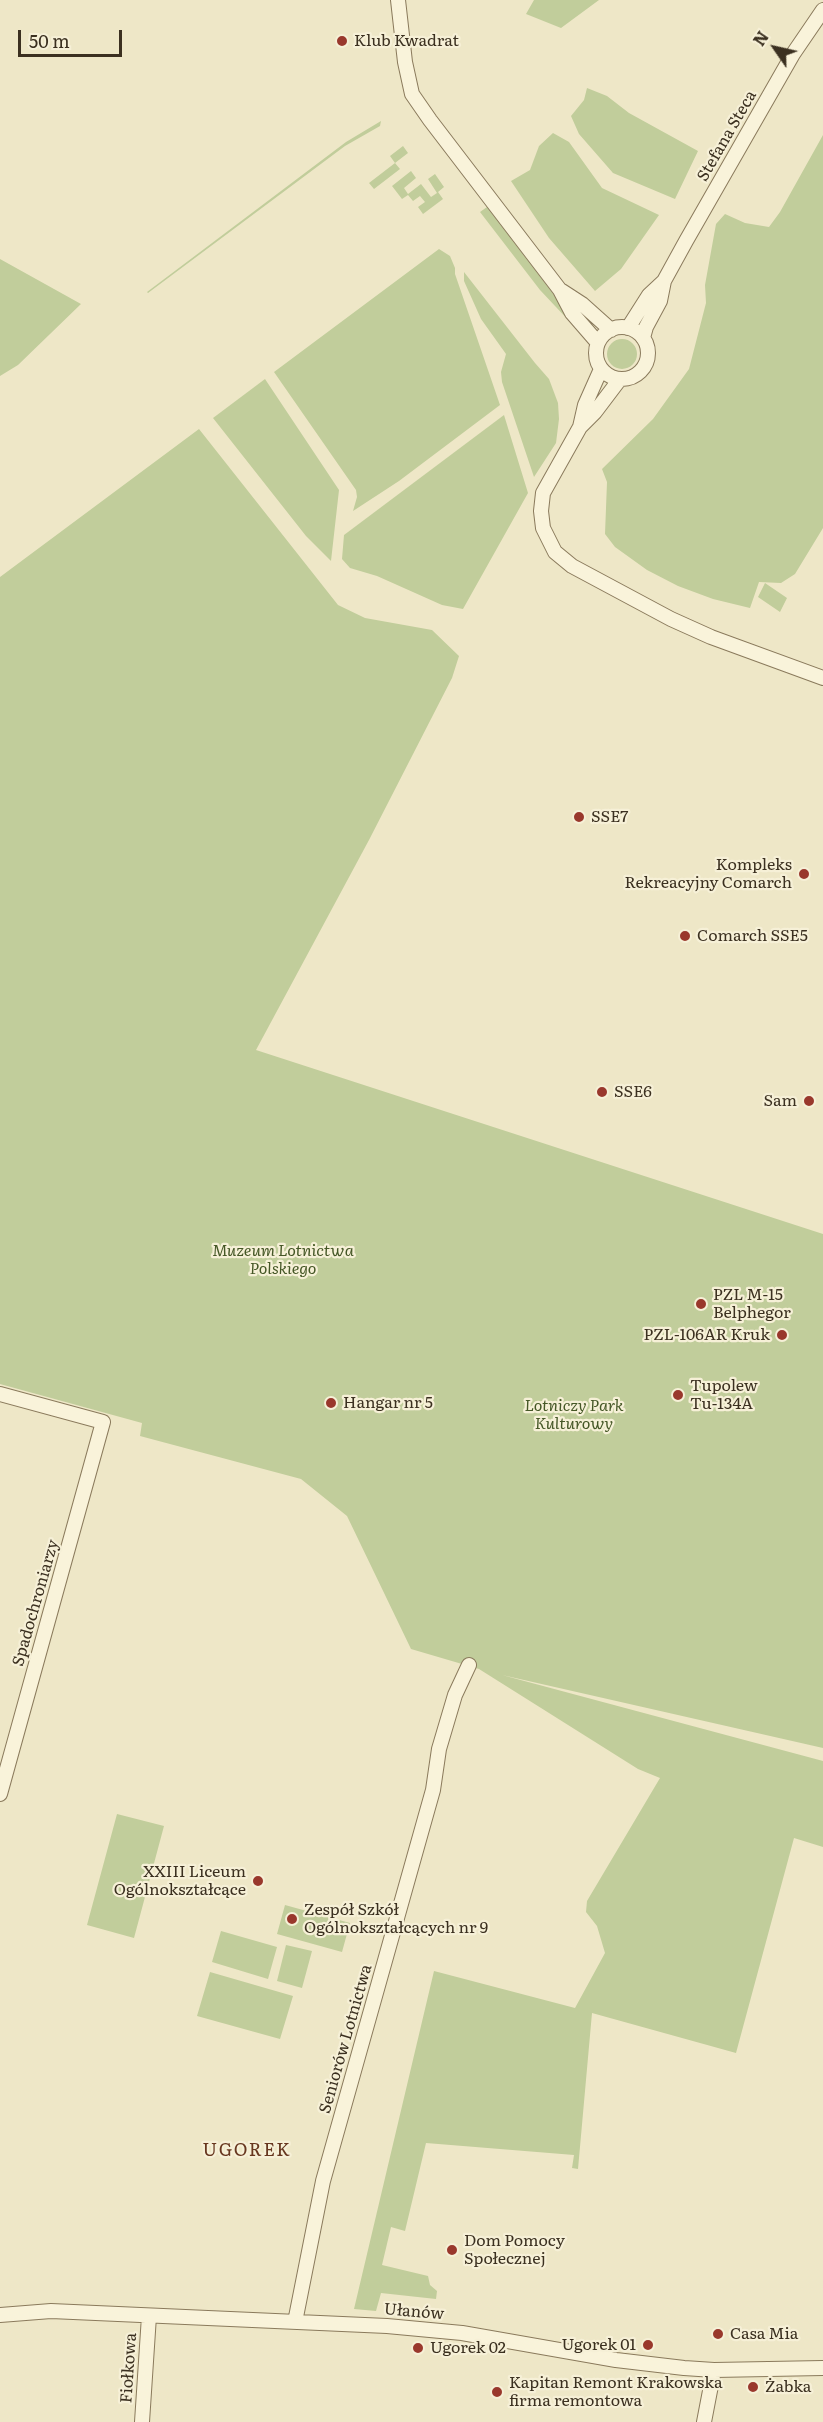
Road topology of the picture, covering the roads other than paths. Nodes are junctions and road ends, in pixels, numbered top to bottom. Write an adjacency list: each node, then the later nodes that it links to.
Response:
1 (398, 0): 4 (street)
2 (823, 10): 3 (street, Stefana Steca)
3 (664, 281): 5 (street, Stefana Steca); 7 (street, Stefana Steca)
4 (560, 290): 6 (street); 8 (street)
5 (628, 328): 6 (street); 7 (street)
6 (610, 330): 8 (street)
7 (643, 338): 10 (street)
8 (598, 343): 9 (street)
9 (601, 369): 10 (street); 11 (street)
10 (620, 379): 11 (street)
11 (580, 428): 12 (street)
12 (823, 678)
13 (0, 1394): 15 (street, Spadochroniarzy)
14 (469, 1665): 18 (street, Seniorów Lotnictwa)
15 (0, 1794)
16 (0, 2315): 17 (street, Ułanów)
17 (149, 2316): 18 (street, Ułanów); 21 (street, Fiołkowa)
18 (295, 2322): 20 (street, Ułanów)
19 (823, 2368): 20 (street, Ułanów)
20 (714, 2370): 22 (street)
21 (142, 2422)
22 (704, 2422)

